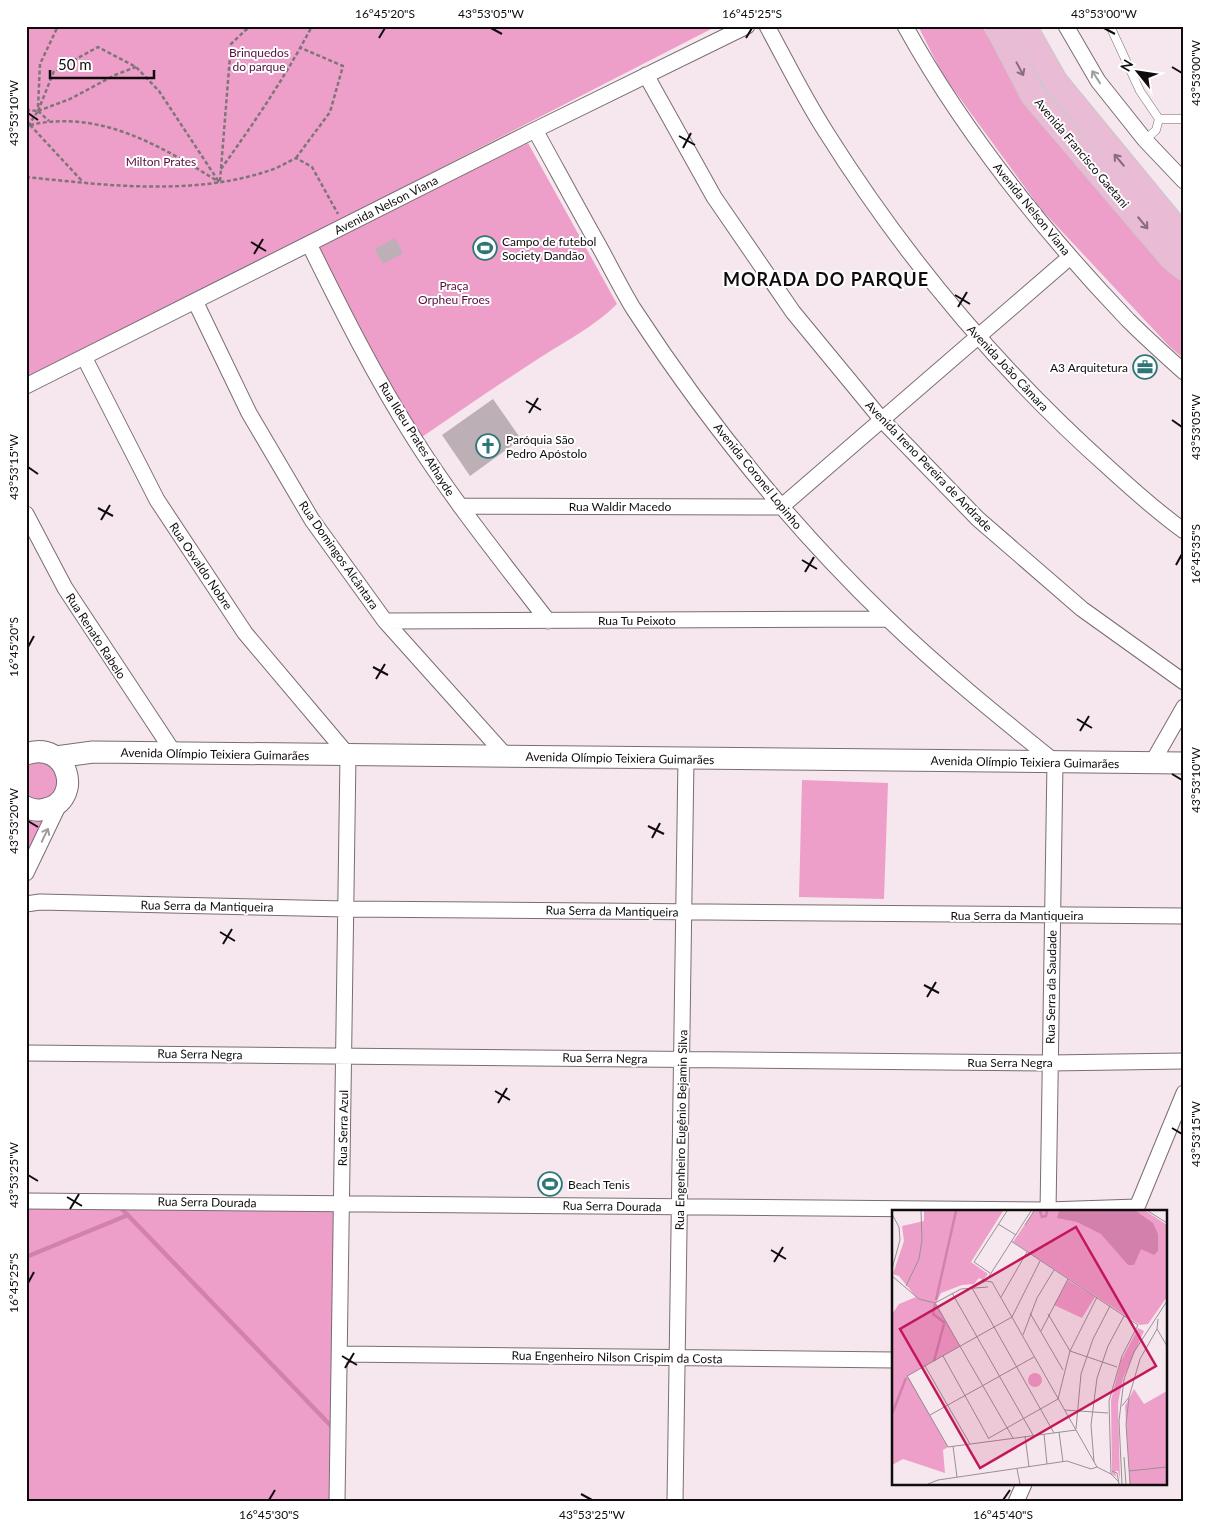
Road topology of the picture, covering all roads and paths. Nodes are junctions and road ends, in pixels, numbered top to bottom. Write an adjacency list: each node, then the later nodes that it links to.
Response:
1 (58, 26): 15 (path)
2 (250, 26): 24 (path)
3 (312, 26): 11 (path)
4 (747, 26): 13 (street, Avenida Nelson Viana)
5 (767, 26): 35 (street, Avenida João Câmara)
6 (905, 26): 32 (street, Avenida Nelson Viana)
7 (997, 26): 33 (main road, Avenida Francisco Gaetani, one-way to 33)
8 (1024, 26): 30 (main road, one-way to 8)
9 (1066, 26): 22 (street, one-way to 9)
10 (1110, 26): 16 (lane)
11 (301, 48): 23 (path); 24 (path)
12 (136, 67): 15 (path); 15 (path); 27 (path)
13 (646, 75): 21 (street, Avenida Nelson Viana); 39 (street, Avenida Ireno Pereira de Andrade)
14 (26, 110): 15 (path)
15 (38, 111): 18 (path); 19 (path)
16 (1159, 119): 17 (lane); 22 (lane)
17 (1184, 119)
18 (49, 120): 19 (path); 27 (path)
19 (30, 125): 20 (path); 28 (path)
20 (26, 129)
21 (534, 130): 29 (street, Avenida Nelson Viana); 41 (street, Avenida Coronel Lopinho)
22 (1145, 140): 26 (street)
23 (296, 158): 27 (path); 29 (path)
24 (221, 169): 27 (path)
25 (26, 177): 28 (path)
26 (1184, 181)
27 (220, 182): 28 (path)
28 (84, 183)
29 (345, 227): 31 (street, Avenida Nelson Viana)
30 (1184, 238)
31 (308, 244): 34 (street, Avenida Nelson Viana); 40 (street, Rua Ildeu Prates Athayde)
32 (1070, 257): 35 (street); 37 (street, Avenida Nelson Viana)
33 (1184, 268)
34 (195, 301): 36 (street, Avenida Nelson Viana); 46 (street, Rua Domingos Alcântara)
35 (977, 337): 39 (street); 43 (street, Avenida João Câmara)
36 (84, 357): 38 (street, Avenida Nelson Viana); 52 (street, Rua Osvaldo Nobre)
37 (1184, 372)
38 (26, 386)
39 (882, 420): 41 (street); 47 (street, Avenida Ireno Pereira de Andrade)
40 (460, 506): 41 (street, Rua Waldir Macedo); 45 (street, Rua Ildeu Prates Athayde)
41 (781, 506): 44 (street, Avenida Coronel Lopinho)
42 (26, 514): 50 (street, Rua Renato Rabelo)
43 (1184, 531)
44 (888, 619): 45 (street, Rua Tu Peixoto); 56 (street, Avenida Coronel Lopinho)
45 (548, 620): 46 (street, Rua Tu Peixoto)
46 (385, 621): 53 (street, Rua Domingos Alcântara)
47 (1184, 682)
48 (1184, 708): 57 (street)
49 (93, 752): 50 (street, Avenida Olímpio Teixiera Guimarães); 54 (street, Avenida Olímpio Teixiera Guimarães); 59 (street)
50 (174, 753): 52 (street, Avenida Olímpio Teixiera Guimarães)
51 (26, 754): 54 (street, Avenida Olímpio Teixiera Guimarães)
52 (348, 755): 53 (street, Avenida Olímpio Teixiera Guimarães); 63 (street, Rua Serra Azul)
53 (506, 756): 55 (street, Avenida Olímpio Teixiera Guimarães)
54 (56, 757): 59 (street)
55 (686, 758): 56 (street, Avenida Olímpio Teixiera Guimarães); 64 (street, Rua Engenheiro Eugênio Bejamin Silva)
56 (1055, 762): 57 (street, Avenida Olímpio Teixiera Guimarães); 65 (street, Rua Serra da Saudade)
57 (1152, 763): 58 (street, Avenida Olímpio Teixiera Guimarães)
58 (1184, 763)
59 (64, 796): 60 (street); 61 (street, one-way to 59)
60 (26, 807)
61 (26, 874)
62 (31, 901): 63 (street, Rua Serra da Mantiqueira)
63 (346, 909): 64 (street, Rua Serra da Mantiqueira); 68 (street, Rua Serra Azul)
64 (684, 912): 65 (street, Rua Serra da Mantiqueira); 69 (street, Rua Engenheiro Eugênio Bejamin Silva)
65 (1052, 916): 66 (street, Rua Serra da Mantiqueira); 71 (street, Rua Serra da Saudade)
66 (1184, 916)
67 (26, 1053): 68 (street, Rua Serra Negra)
68 (344, 1056): 69 (street, Rua Serra Negra); 75 (street, Rua Serra Azul)
69 (682, 1059): 71 (street, Rua Serra Negra); 76 (street, Rua Engenheiro Eugênio Bejamin Silva)
70 (1184, 1061): 71 (street, Rua Serra Negra)
71 (1050, 1063): 79 (street, Rua Serra da Saudade)
72 (1184, 1093): 73 (street)
73 (1179, 1120): 77 (street)
74 (26, 1201): 75 (street, Rua Serra Dourada)
75 (342, 1203): 76 (street, Rua Serra Dourada); 81 (street, Rua Serra Azul)
76 (680, 1206): 78 (street, Rua Serra Dourada); 82 (street, Rua Engenheiro Eugênio Bejamin Silva)
77 (1136, 1209): 80 (street, Rua Serra Dourada)
78 (974, 1210)
79 (1048, 1210)
80 (1092, 1210)
81 (340, 1354): 82 (street, Rua Engenheiro Nilson Crispim da Costa); 85 (street, Rua Serra Azul)
82 (677, 1358): 83 (street, Rua Engenheiro Nilson Crispim da Costa); 86 (street, Rua Engenheiro Eugênio Bejamin Silva)
83 (892, 1360)
84 (1023, 1486): 87 (street)
85 (337, 1502)
86 (675, 1502)
87 (1016, 1502)

